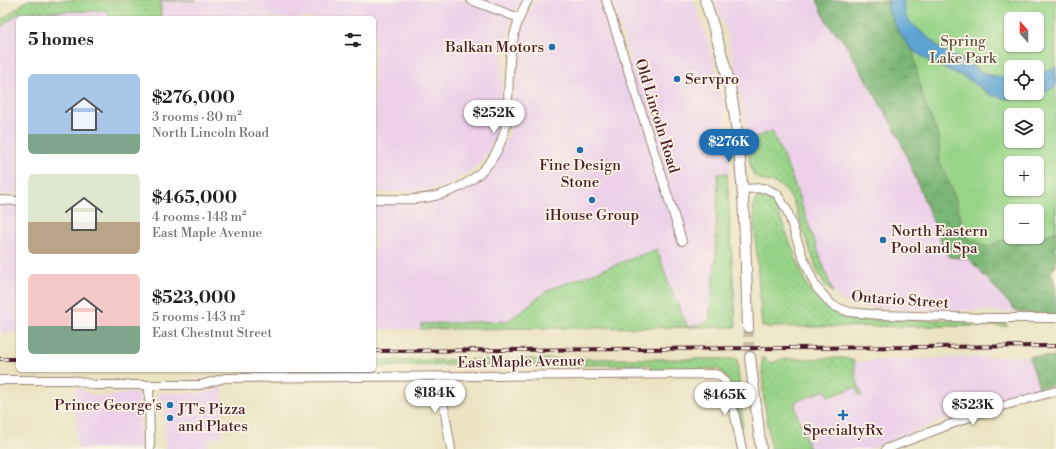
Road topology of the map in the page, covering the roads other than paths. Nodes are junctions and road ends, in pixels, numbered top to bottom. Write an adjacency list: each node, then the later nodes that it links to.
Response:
1 (472, 0): 5 (street)
2 (528, 0): 5 (street)
3 (606, 0): 10 (street, Old Lincoln Road)
4 (705, 0): 6 (street)
5 (519, 18): 7 (street)
6 (743, 189): 11 (street, Ontario Street); 12 (street)
7 (376, 199)
8 (0, 200): 9 (street)
9 (16, 201)
10 (682, 241)
11 (1056, 318)
12 (748, 326)
13 (750, 357): 21 (street)
14 (439, 377): 16 (street, East Maple Avenue); 19 (street); 20 (street, East Maple Avenue)
15 (0, 380): 16 (street, East Maple Avenue)
16 (149, 385): 18 (street)
17 (1056, 391): 22 (street)
18 (150, 449)
19 (451, 449)
20 (742, 449)
21 (761, 449)
22 (886, 449)

